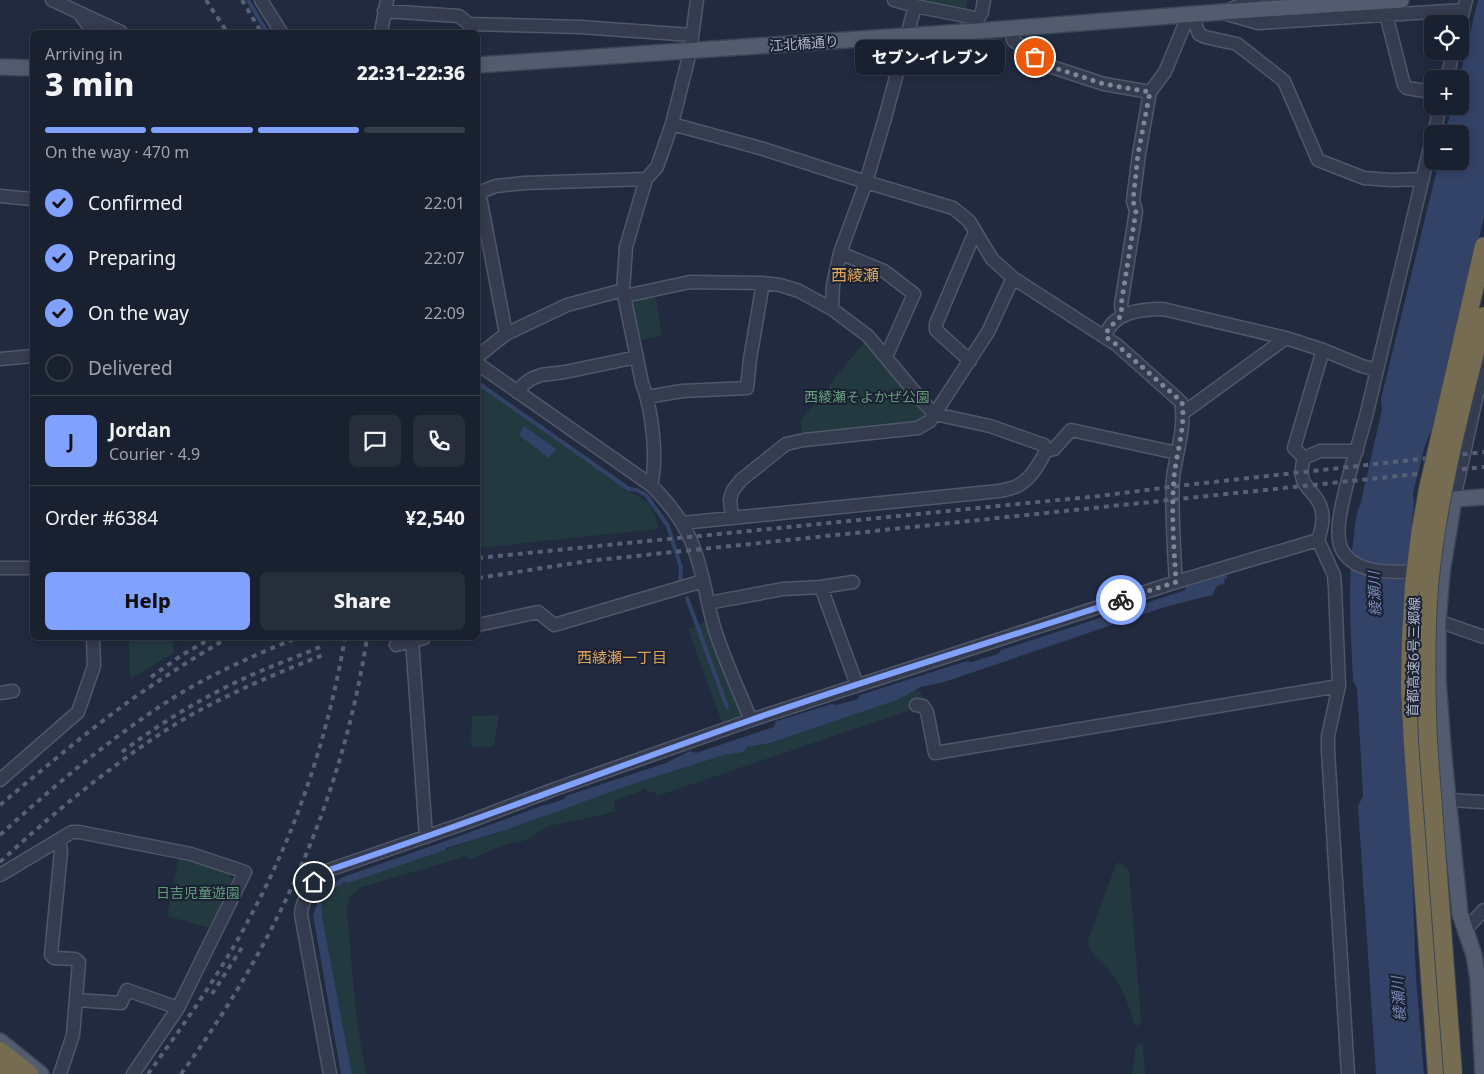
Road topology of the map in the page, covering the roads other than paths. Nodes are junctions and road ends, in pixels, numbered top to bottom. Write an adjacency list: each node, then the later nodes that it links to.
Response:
1 (52, 0): 14 (street)
2 (261, 0): 22 (street)
3 (697, 0): 24 (street)
4 (894, 0): 11 (street)
5 (984, 0): 17 (street)
6 (1254, 0): 12 (street)
7 (1401, 0): 12 (main road, 江北橋通り)
8 (1453, 0): 13 (street)
9 (1464, 5): 13 (street)
10 (386, 6): 23 (street); 24 (street)
11 (916, 6): 17 (street); 25 (street)
12 (1221, 6): 15 (main road, 江北橋通り); 16 (street)
13 (1444, 11): 16 (street)
14 (78, 12): 20 (street); 21 (street)
15 (1196, 14): 19 (main road, 江北橋通り); 35 (street)
16 (1386, 14): 30 (street)
17 (978, 26): 19 (main road, 江北橋通り); 25 (main road, 江北橋通り)
18 (1184, 26): 31 (street)
19 (1011, 29): 31 (street)
20 (92, 30)
21 (117, 30)
22 (280, 30)
23 (381, 30)
24 (692, 35): 26 (street)
25 (908, 36): 26 (main road, 江北橋通り); 36 (street)
26 (690, 52): 27 (main road, 江北橋通り); 32 (street)
27 (480, 65)
28 (0, 67): 29 (main road)
29 (30, 68)
30 (1424, 91)
31 (1150, 92): 48 (street)
32 (672, 124): 34 (street); 36 (street)
33 (1425, 170): 35 (street)
34 (646, 178): 37 (street); 46 (street)
35 (1423, 179): 62 (street)
36 (866, 182): 41 (street); 43 (street)
37 (480, 191)
38 (0, 196): 39 (street)
39 (30, 199)
40 (480, 202): 50 (street)
41 (975, 232): 44 (street); 59 (street)
42 (1484, 246): 122 (highway, 首都高速6号三郷線, bridge)
43 (840, 253): 47 (street); 57 (street)
44 (1012, 278): 51 (street); 59 (street)
45 (764, 283): 46 (street); 47 (street); 65 (street)
46 (624, 293): 50 (street); 56 (street)
47 (832, 308): 57 (street)
48 (1122, 315): 51 (street); 52 (street)
49 (1484, 316): 123 (highway, 首都高速6号三郷線, bridge)
50 (506, 334): 54 (street)
51 (1106, 337): 66 (street)
52 (1286, 338): 53 (street); 66 (street)
53 (1323, 350): 62 (street); 71 (street)
54 (480, 354)
55 (30, 356): 58 (street)
56 (637, 357): 63 (street); 65 (street)
57 (886, 357): 67 (street)
58 (0, 359)
59 (970, 361): 67 (street)
60 (1484, 362): 64 (street)
61 (480, 365): 63 (street)
62 (1378, 370): 69 (street)
63 (516, 392): 72 (street)
64 (1477, 394): 74 (street); 80 (street)
65 (647, 397): 72 (street)
66 (1183, 413): 70 (street)
67 (935, 414): 68 (street); 75 (street)
68 (1046, 451): 70 (street); 75 (street)
69 (1357, 451): 71 (street); 80 (street)
70 (1177, 453): 83 (street)
71 (1304, 458): 77 (street)
72 (651, 485): 76 (street)
73 (1484, 497): 74 (main road)
74 (1454, 500): 86 (main road)
75 (732, 518): 76 (street)
76 (682, 523): 81 (street)
77 (1318, 540): 83 (street); 94 (street)
78 (0, 568): 79 (street)
79 (30, 568)
80 (1421, 572): 100 (street)
81 (703, 582): 85 (street); 87 (street)
82 (853, 582): 84 (street)
83 (1176, 582): 93 (street)
84 (821, 587): 85 (street); 93 (street)
85 (708, 603): 98 (street)
86 (1438, 621): 88 (street); 100 (main road)
87 (480, 625)
88 (1484, 637)
89 (93, 640): 99 (street)
90 (414, 640): 92 (street)
91 (418, 640): 102 (street)
92 (396, 645)
93 (857, 685): 98 (street)
94 (1338, 686): 97 (street); 121 (street)
95 (13, 691): 96 (street)
96 (0, 693)
97 (916, 705)
98 (751, 720): 102 (street)
99 (0, 780)
100 (1449, 800): 101 (street); 106 (main road)
101 (1484, 802)
102 (426, 837): 120 (street)
103 (60, 840): 104 (street); 108 (street); 109 (street)
104 (0, 875)
105 (1484, 910): 106 (street)
106 (1466, 930): 107 (main road)
107 (1481, 978): 124 (main road)
108 (76, 1000): 109 (street); 118 (street)
109 (178, 1008): 119 (street)
110 (0, 1041): 117 (main road)
111 (0, 1051): 116 (highway)
112 (0, 1061): 115 (main road)
113 (0, 1069): 114 (highway)
114 (6, 1074)
115 (16, 1074)
116 (29, 1074)
117 (41, 1074)
118 (60, 1074)
119 (133, 1074)
120 (330, 1074)
121 (1348, 1074)
122 (1437, 1074)
123 (1453, 1074)
124 (1483, 1074)

